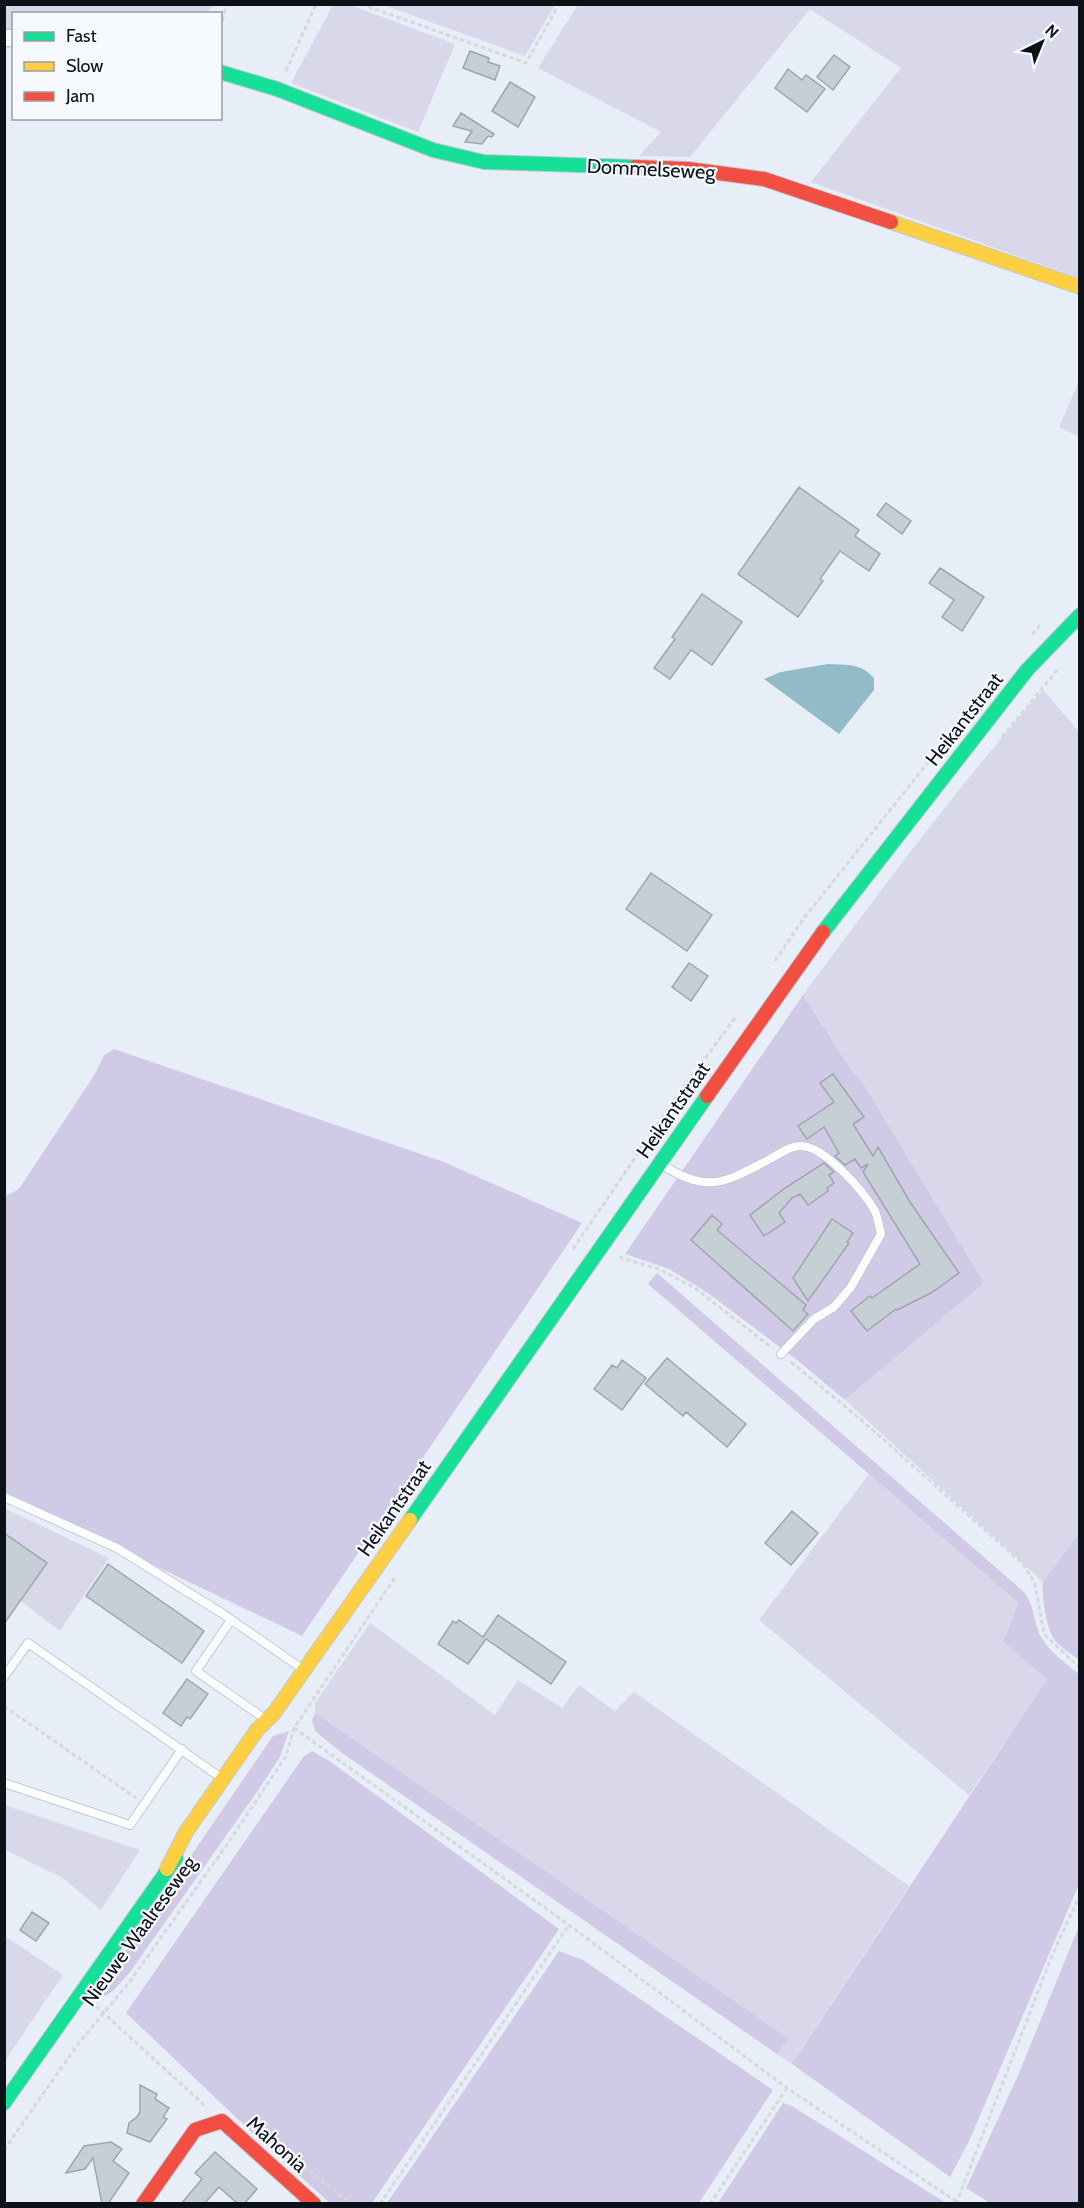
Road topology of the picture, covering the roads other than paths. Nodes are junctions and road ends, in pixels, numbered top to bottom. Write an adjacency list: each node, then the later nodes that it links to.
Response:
1 (222, 73): 2 (street, Dommelseweg)
2 (1080, 287)
3 (1080, 615): 4 (street, Heikantstraat)
4 (659, 1163): 5 (lane); 8 (street, Heikantstraat)
5 (781, 1354)
6 (4, 1497): 7 (lane)
7 (231, 1620): 9 (lane); 11 (lane)
8 (322, 1645): 9 (street, Nieuwe Waalreseweg)
9 (304, 1671): 11 (street, Nieuwe Waalreseweg)
10 (4, 1677): 12 (lane)
11 (270, 1717): 13 (street, Nieuwe Waalreseweg)
12 (182, 1749): 13 (lane); 14 (lane)
13 (227, 1782): 15 (street, Nieuwe Waalreseweg)
14 (4, 1783)
15 (4, 2103)
16 (143, 2204): 17 (street, Mahonia)
17 (314, 2204)

